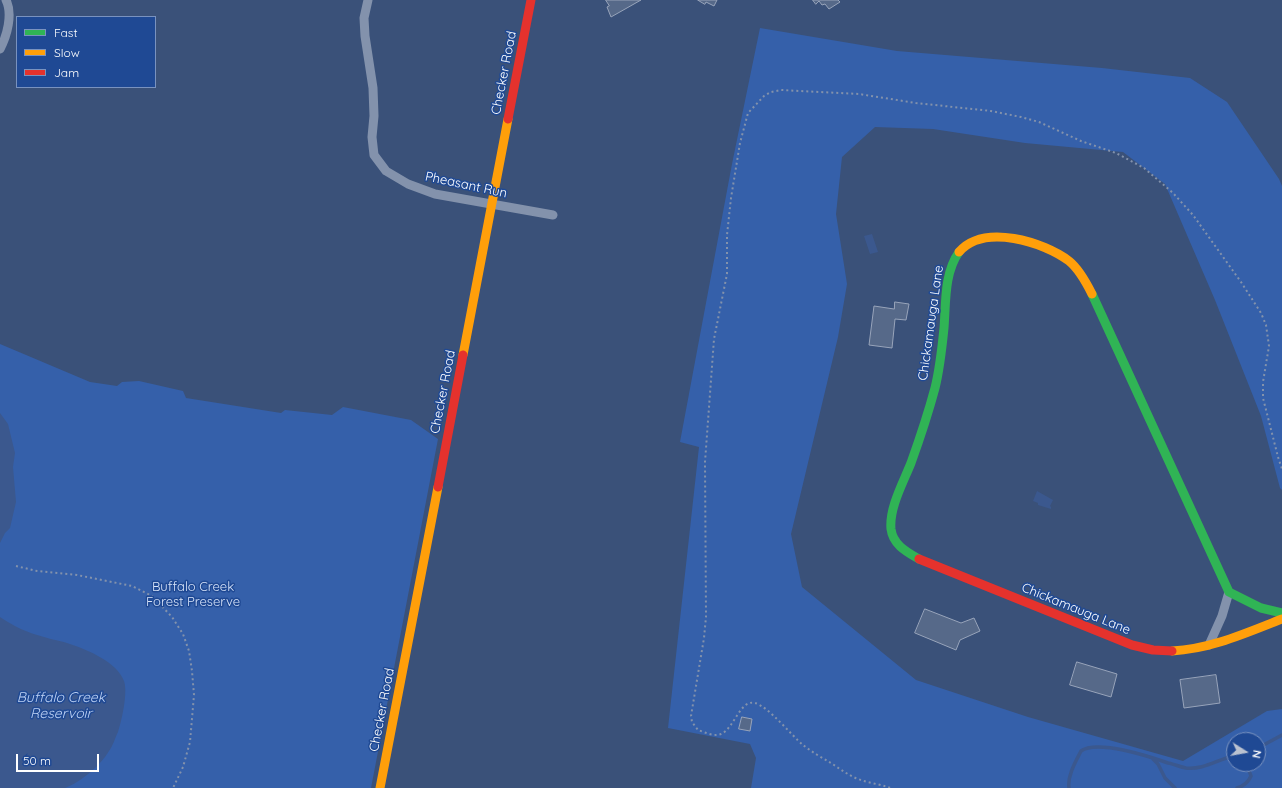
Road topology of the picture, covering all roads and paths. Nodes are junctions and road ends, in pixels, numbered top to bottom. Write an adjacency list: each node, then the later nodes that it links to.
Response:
1 (6, 0): 4 (street)
2 (368, 0): 5 (street, Pheasant Run)
3 (531, 0): 5 (street, Checker Road)
4 (0, 49)
5 (492, 204): 6 (street, Pheasant Run); 14 (street, Checker Road)
6 (553, 215)
7 (1282, 469): 15 (path)
8 (16, 566): 13 (path)
9 (1229, 592): 10 (street); 12 (street); 12 (street, Chickamauga Lane)
10 (1282, 613)
11 (1282, 619): 12 (street, Chickamauga Lane)
12 (1209, 645)
13 (173, 788)
14 (380, 788)
15 (890, 788)

